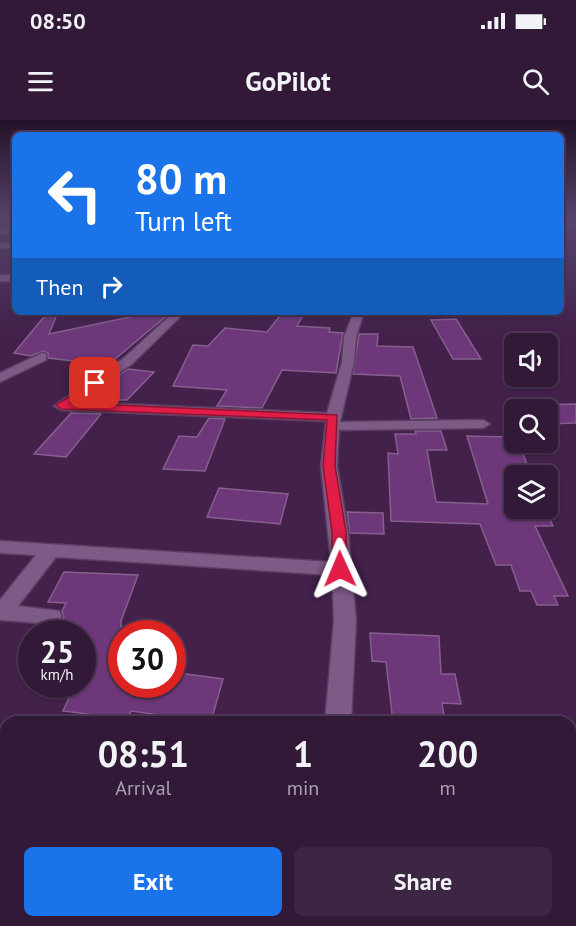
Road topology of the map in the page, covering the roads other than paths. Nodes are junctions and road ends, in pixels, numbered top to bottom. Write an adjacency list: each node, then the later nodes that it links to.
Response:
1 (177, 315): 5 (street)
2 (357, 315): 5 (street)
3 (42, 357): 4 (street)
4 (0, 378)
5 (332, 422): 6 (street); 9 (street)
6 (483, 424)
7 (0, 547): 8 (street)
8 (50, 551): 9 (street); 10 (street)
9 (340, 569): 11 (street)
10 (51, 616)
11 (338, 716)

